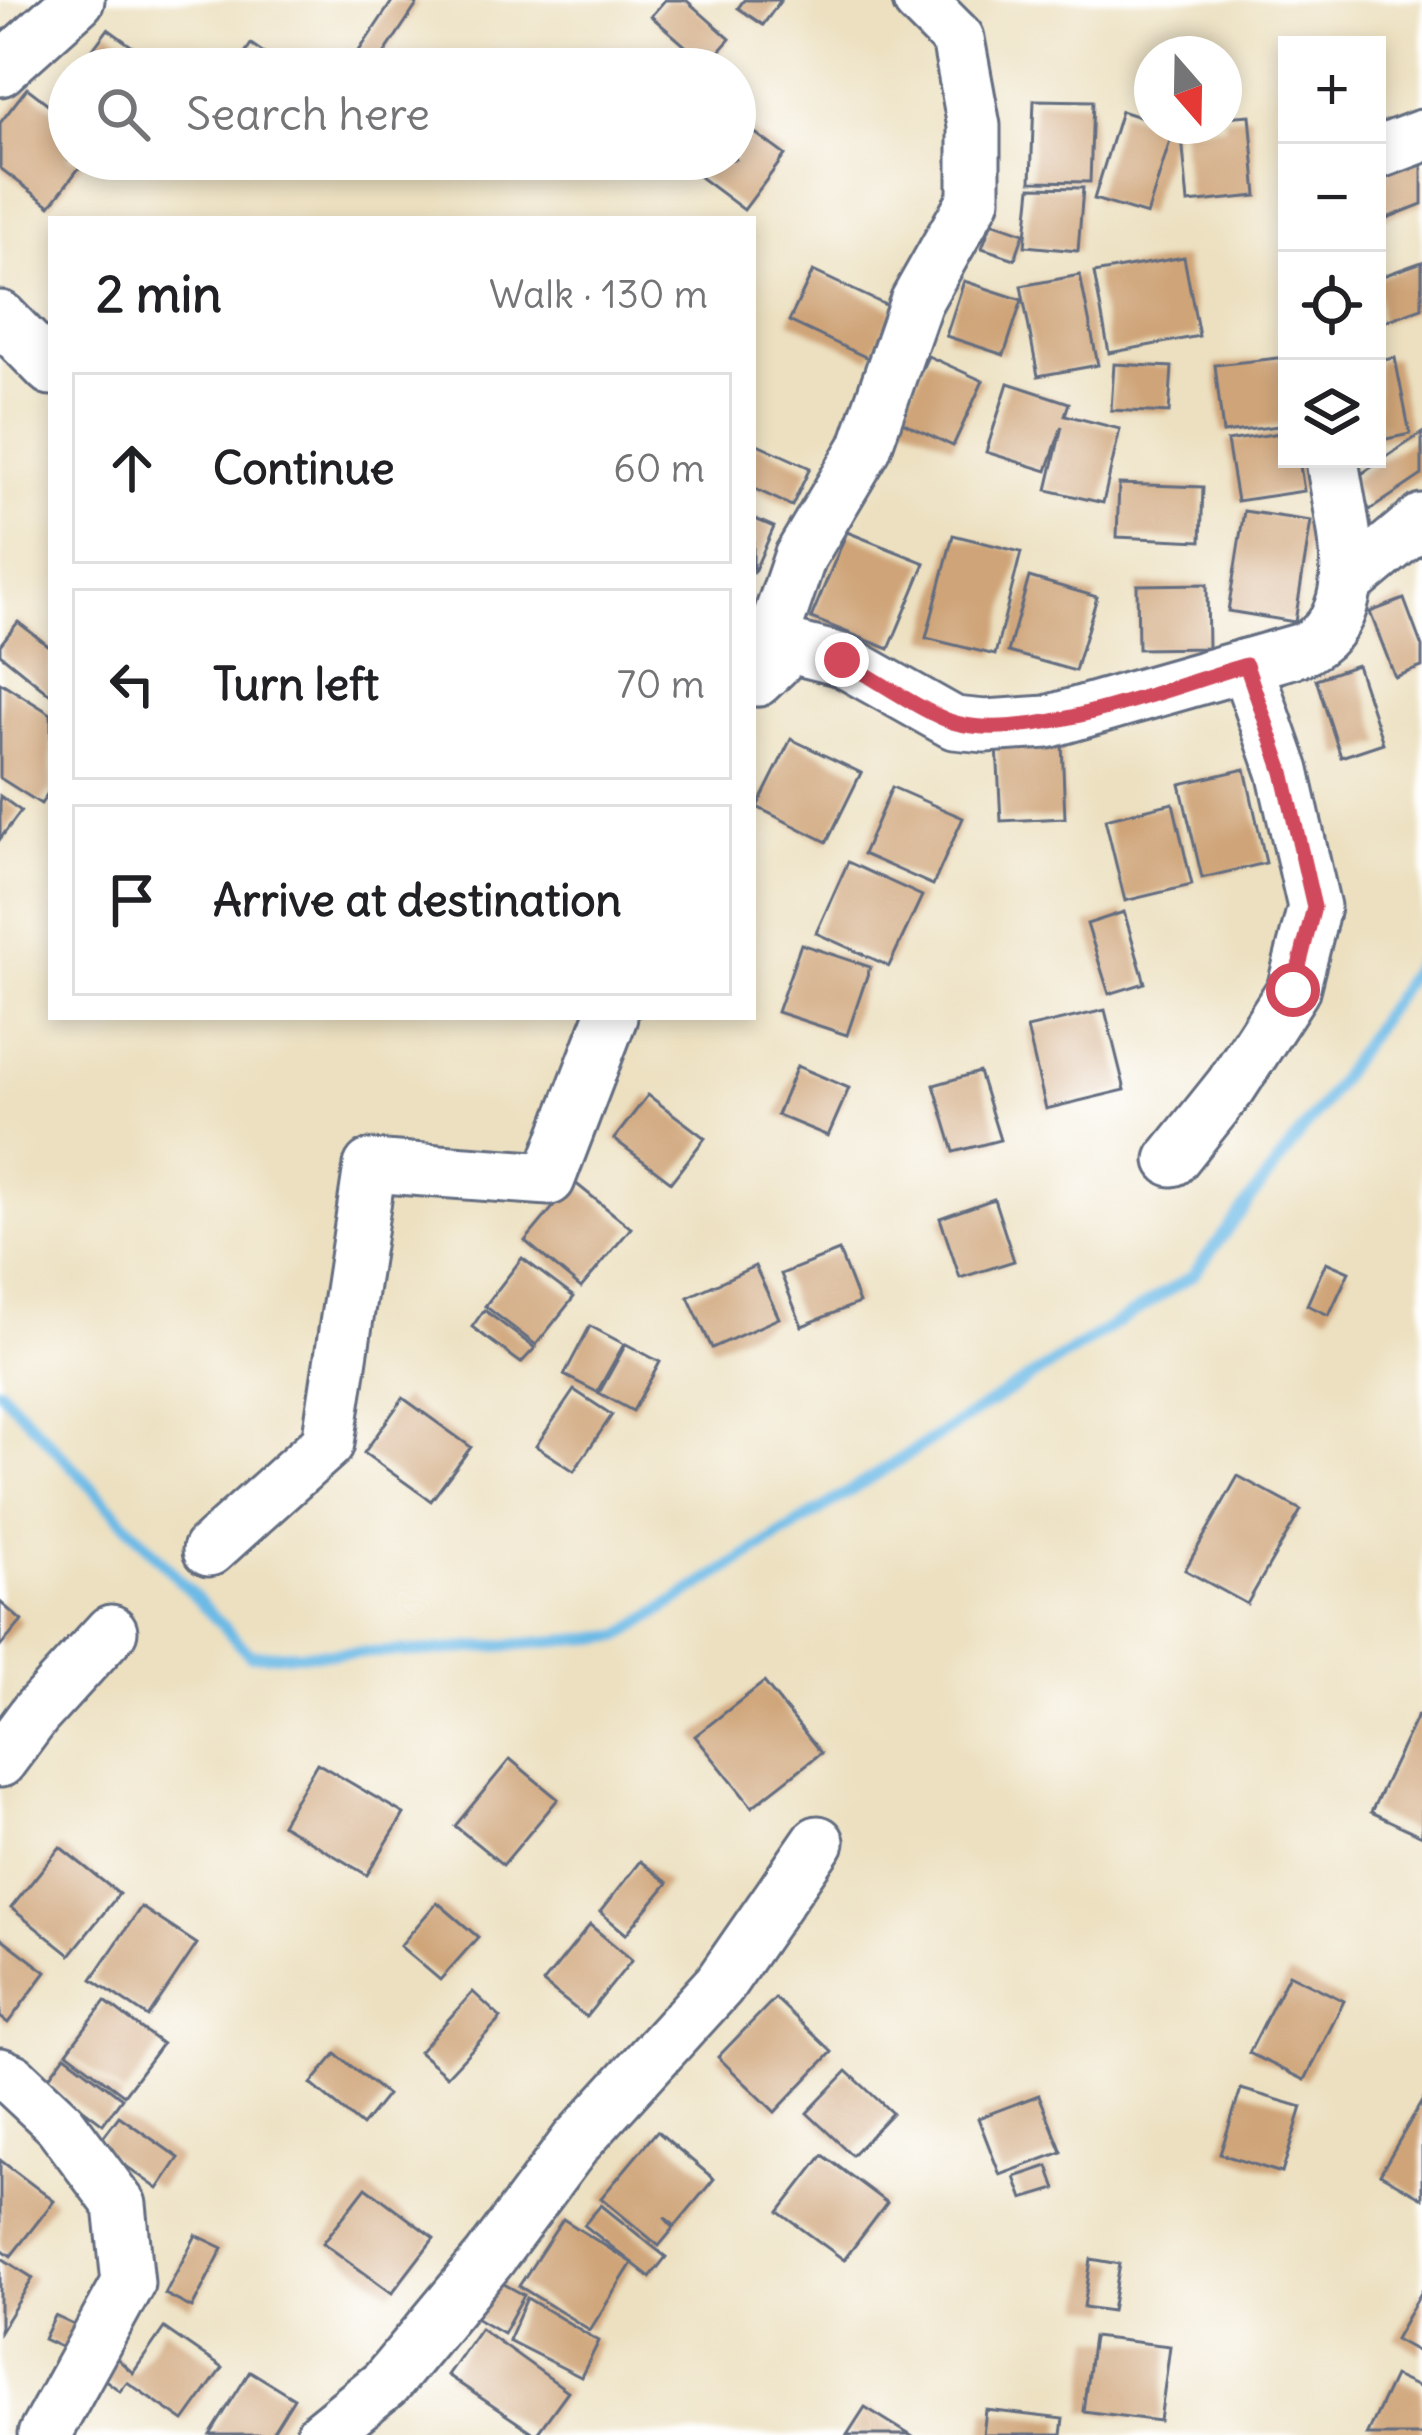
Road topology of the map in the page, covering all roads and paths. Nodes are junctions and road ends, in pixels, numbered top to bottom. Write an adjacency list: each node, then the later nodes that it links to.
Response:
1 (919, 0): 12 (street)
2 (68, 3): 3 (street)
3 (0, 70)
4 (1422, 136): 5 (street)
5 (1386, 150)
6 (0, 316): 7 (street)
7 (48, 365)
8 (1333, 468): 10 (street)
9 (1422, 520): 10 (street)
10 (1348, 581): 11 (street)
11 (1246, 665): 12 (street); 14 (street)
12 (759, 678)
13 (610, 1020): 15 (street)
14 (1172, 1160)
15 (209, 1550)
16 (111, 1631): 17 (street)
17 (0, 1761)
18 (818, 1842): 21 (street)
19 (0, 2074): 20 (street)
20 (44, 2435)
21 (322, 2435)

